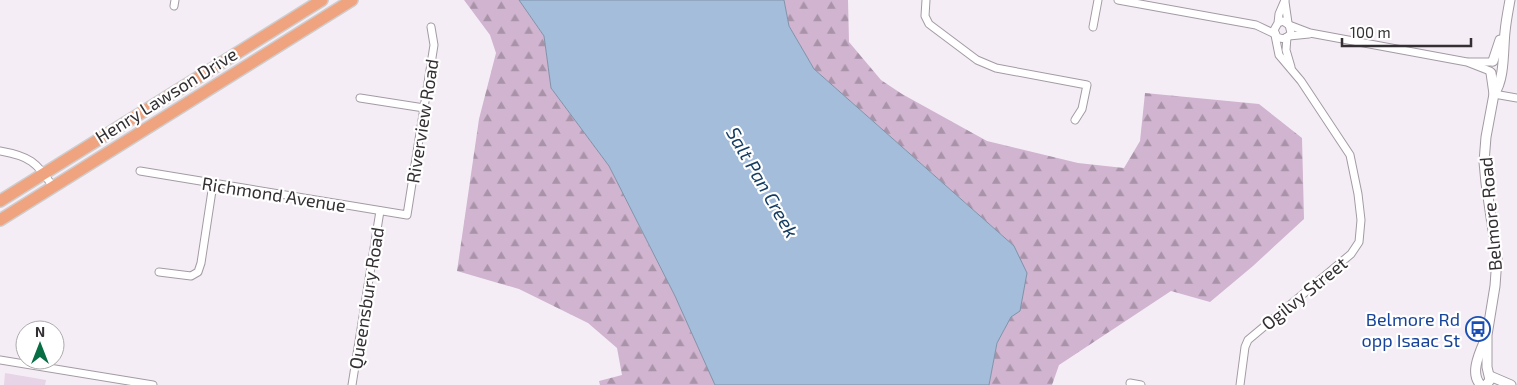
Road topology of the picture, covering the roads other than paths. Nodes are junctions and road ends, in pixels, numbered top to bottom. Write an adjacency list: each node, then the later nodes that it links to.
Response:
1 (322, 0): 25 (main road, Henry Lawson Drive)
2 (352, 0): 27 (main road, Henry Lawson Drive)
3 (926, 0): 22 (street)
4 (1098, 0): 12 (street)
5 (1118, 0): 10 (street)
6 (1510, 0): 16 (street, Belmore Road)
7 (1285, 1): 8 (street); 9 (street)
8 (1277, 23): 9 (street); 10 (street); 13 (street)
9 (1289, 24): 14 (street); 15 (street)
10 (1256, 26): 13 (street)
11 (431, 27): 21 (street, Riverview Road)
12 (1092, 28)
13 (1275, 34): 15 (street); 17 (street, Ogilvy Street)
14 (1310, 34): 15 (street); 16 (street)
15 (1288, 37): 17 (street, Ogilvy Street)
16 (1495, 67): 18 (street, Belmore Road)
17 (1291, 68): 39 (street, Ogilvy Street)
18 (1494, 94): 20 (street); 34 (street, Belmore Road)
19 (360, 98): 21 (street)
20 (1517, 98)
21 (424, 108): 30 (street, Riverview Road)
22 (1075, 120)
23 (0, 151): 25 (street)
24 (140, 171): 26 (street, Richmond Avenue)
25 (44, 174): 27 (street); 28 (main road, Henry Lawson Drive)
26 (213, 184): 29 (street, Richmond Avenue); 32 (street)
27 (53, 187): 31 (main road, Henry Lawson Drive)
28 (0, 201)
29 (380, 211): 30 (street, Richmond Avenue); 37 (street, Queensbury Road)
30 (407, 215)
31 (0, 220)
32 (158, 272)
33 (0, 360): 36 (street)
34 (1482, 381): 40 (street)
35 (1130, 383): 38 (street)
36 (153, 385)
37 (352, 385)
38 (1141, 385)
39 (1240, 385)
40 (1511, 385)

